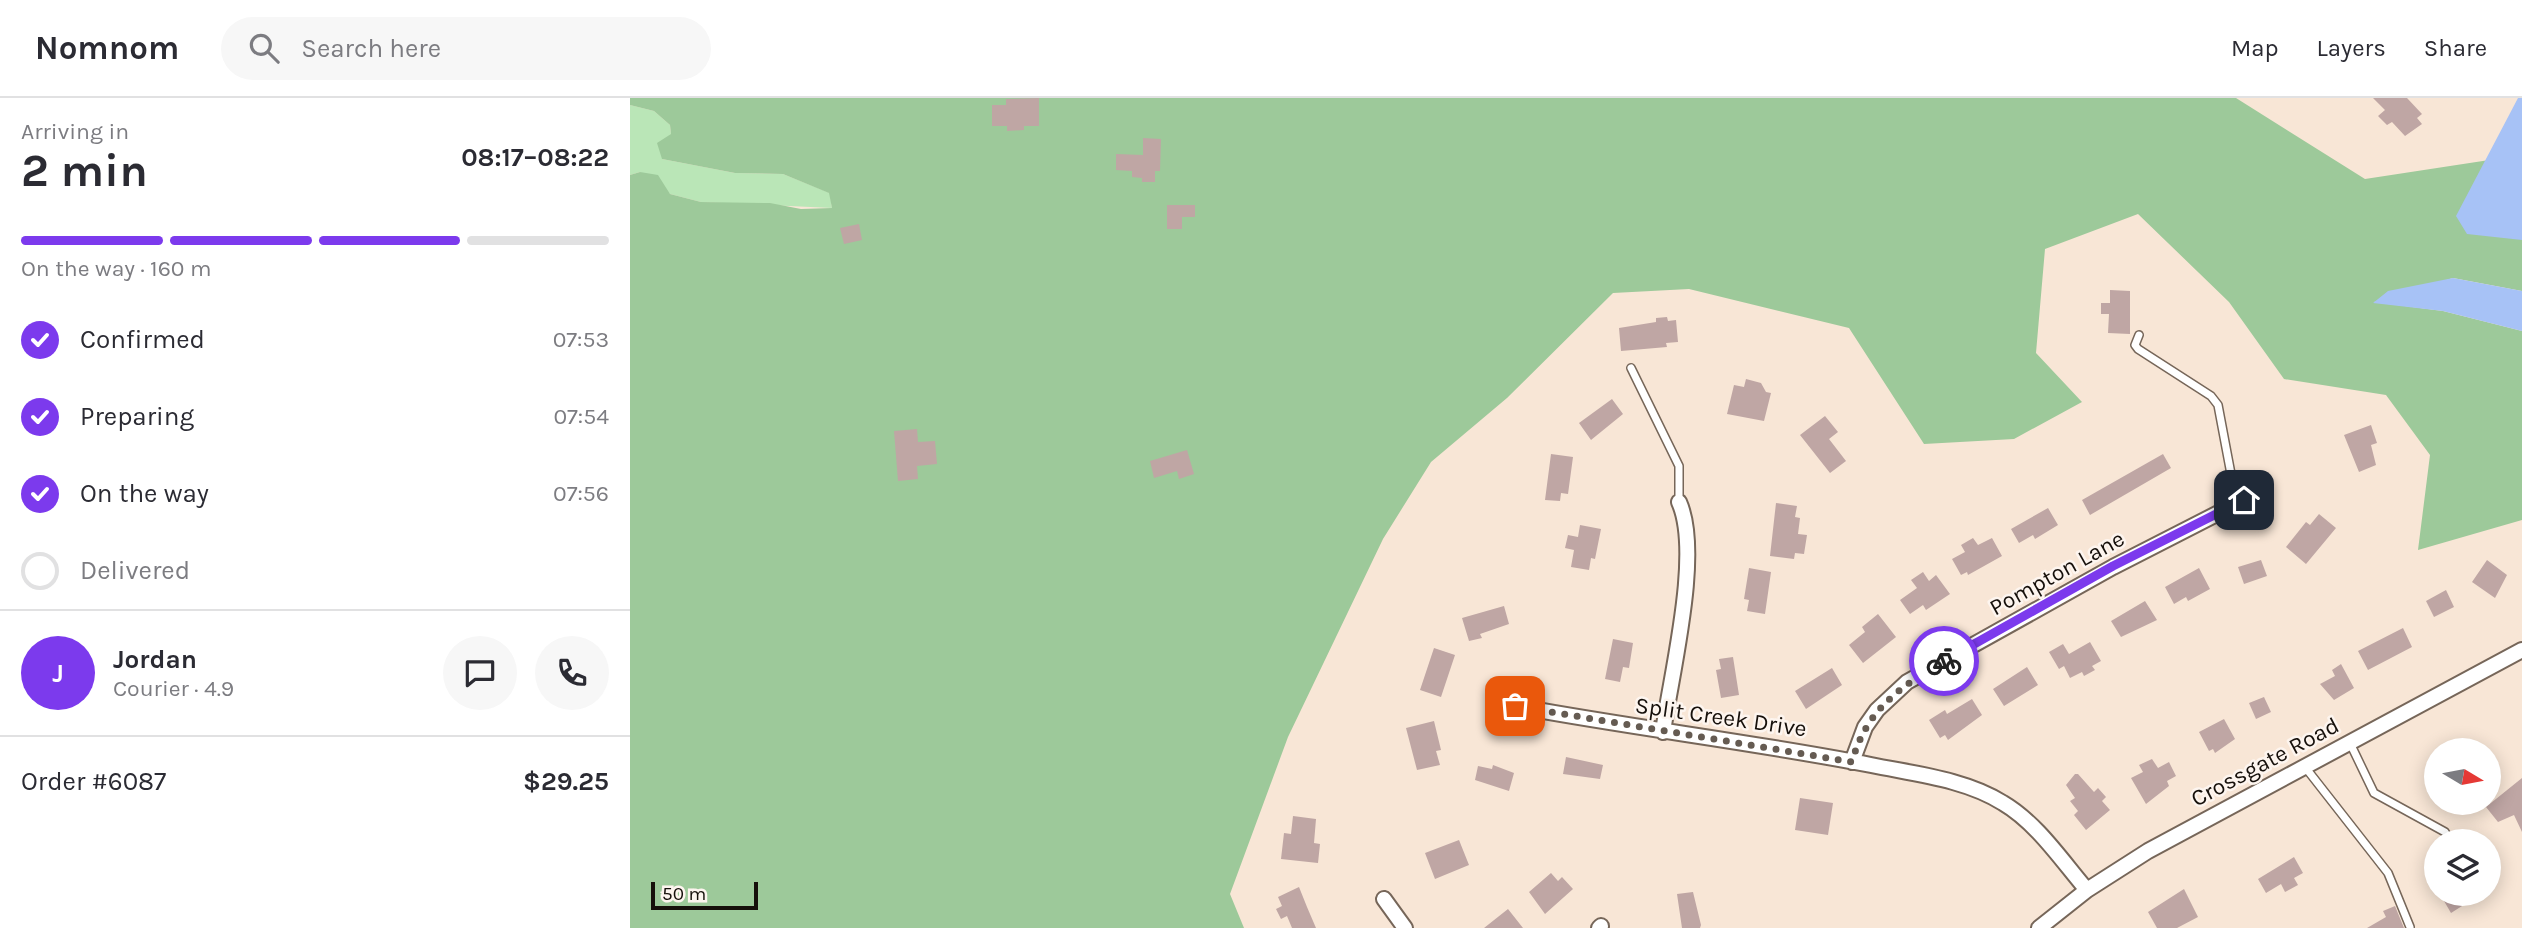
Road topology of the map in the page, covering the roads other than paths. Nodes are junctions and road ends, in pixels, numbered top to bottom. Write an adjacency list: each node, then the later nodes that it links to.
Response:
1 (2138, 335): 3 (lane)
2 (1631, 368): 4 (lane)
3 (2244, 500): 9 (street, Pompton Lane)
4 (1679, 502): 7 (street)
5 (2522, 650): 8 (street, Crossgate Road)
6 (1515, 706): 7 (street, Split Creek Drive)
7 (1663, 732): 9 (street, Split Creek Drive)
8 (2350, 743): 10 (street, Crossgate Road); 11 (lane)
9 (1852, 762): 12 (street, Split Creek Drive)
10 (2305, 766): 12 (street, Crossgate Road); 16 (lane)
11 (2440, 829)
12 (2087, 891): 15 (street, Crossgate Road)
13 (1384, 899): 14 (street)
14 (1405, 928)
15 (2039, 928)
16 (2410, 928)

